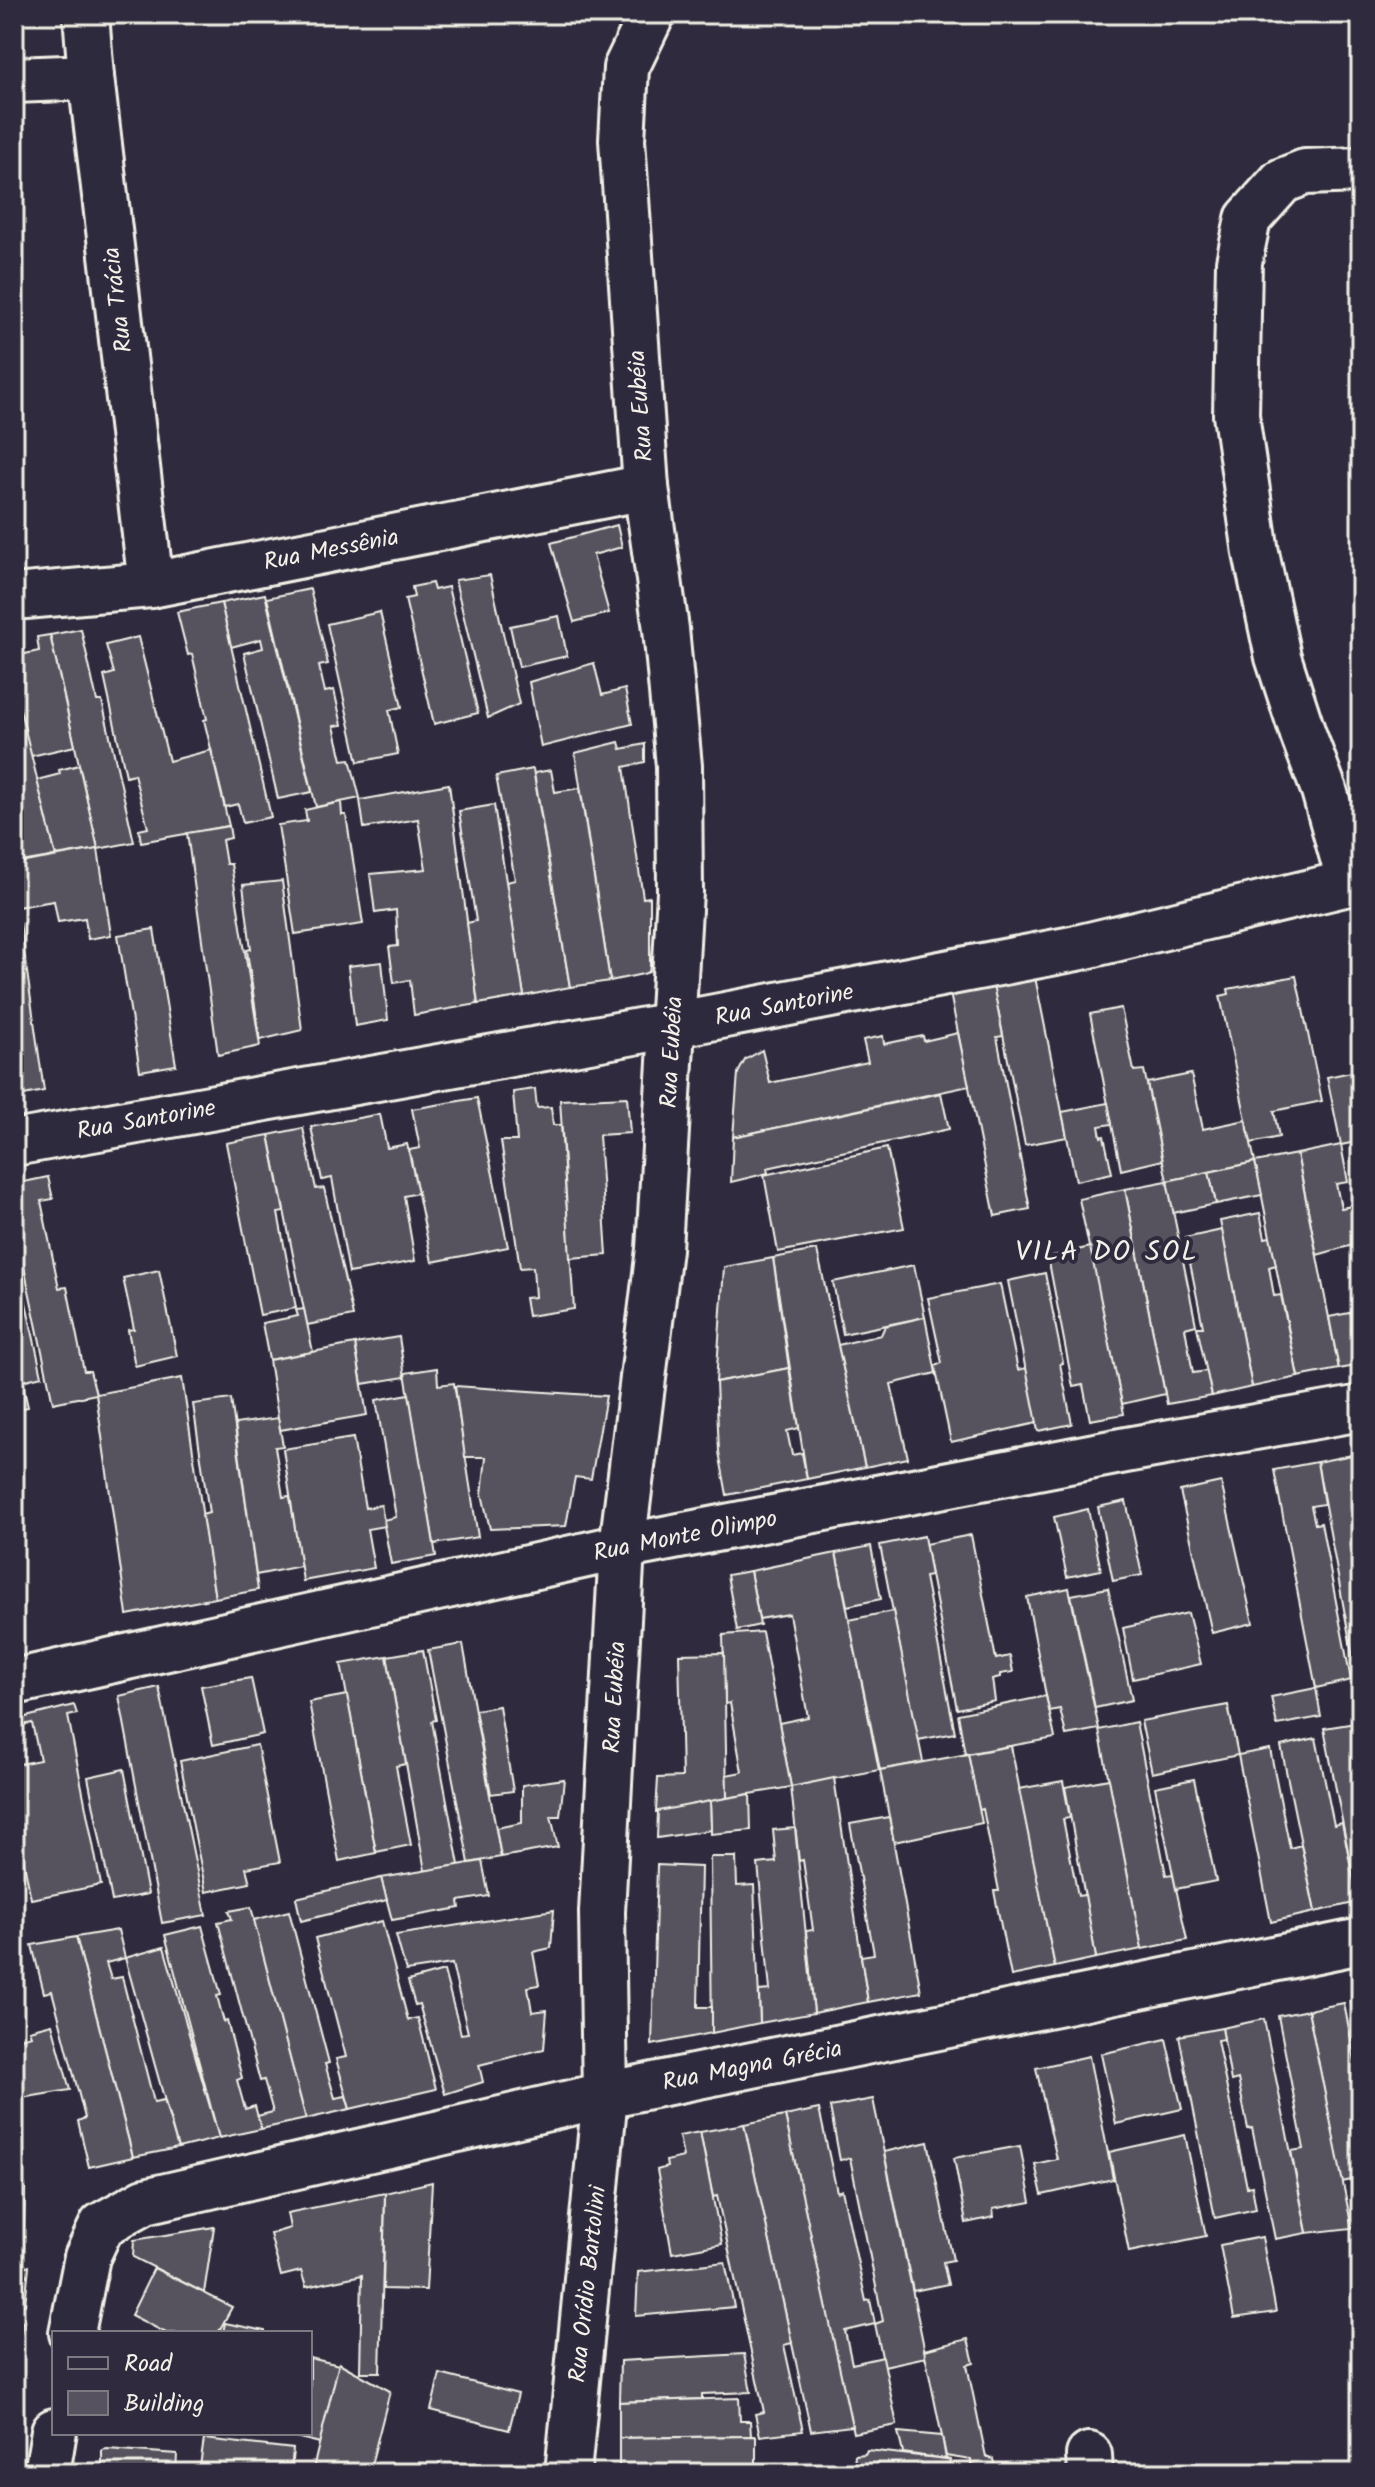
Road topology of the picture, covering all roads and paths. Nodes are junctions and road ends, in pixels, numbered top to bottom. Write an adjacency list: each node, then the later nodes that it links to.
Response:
1 (86, 14): 3 (street, Rua Trácia)
2 (652, 14): 6 (street, Rua Eubéia)
3 (91, 77): 4 (street); 7 (street, Rua Trácia)
4 (14, 80)
5 (1361, 170): 9 (street)
6 (646, 487): 7 (street, Rua Messênia); 10 (street, Rua Eubéia)
7 (151, 585): 8 (street, Rua Messênia)
8 (14, 597)
9 (1356, 881): 10 (street, Rua Santorine)
10 (673, 1025): 11 (street, Rua Santorine); 13 (street, Rua Eubéia)
11 (14, 1143)
12 (1361, 1408): 13 (street, Rua Monte Olimpo)
13 (622, 1547): 14 (street, Rua Monte Olimpo); 16 (street, Rua Eubéia)
14 (14, 1682)
15 (1361, 1941): 16 (street, Rua Magna Grécia)
16 (605, 2095): 17 (street, Rua Magna Grécia); 20 (street, Rua Orídio Bartolini)
17 (72, 2331)
18 (53, 2435): 19 (street)
19 (47, 2473)
20 (568, 2473)

